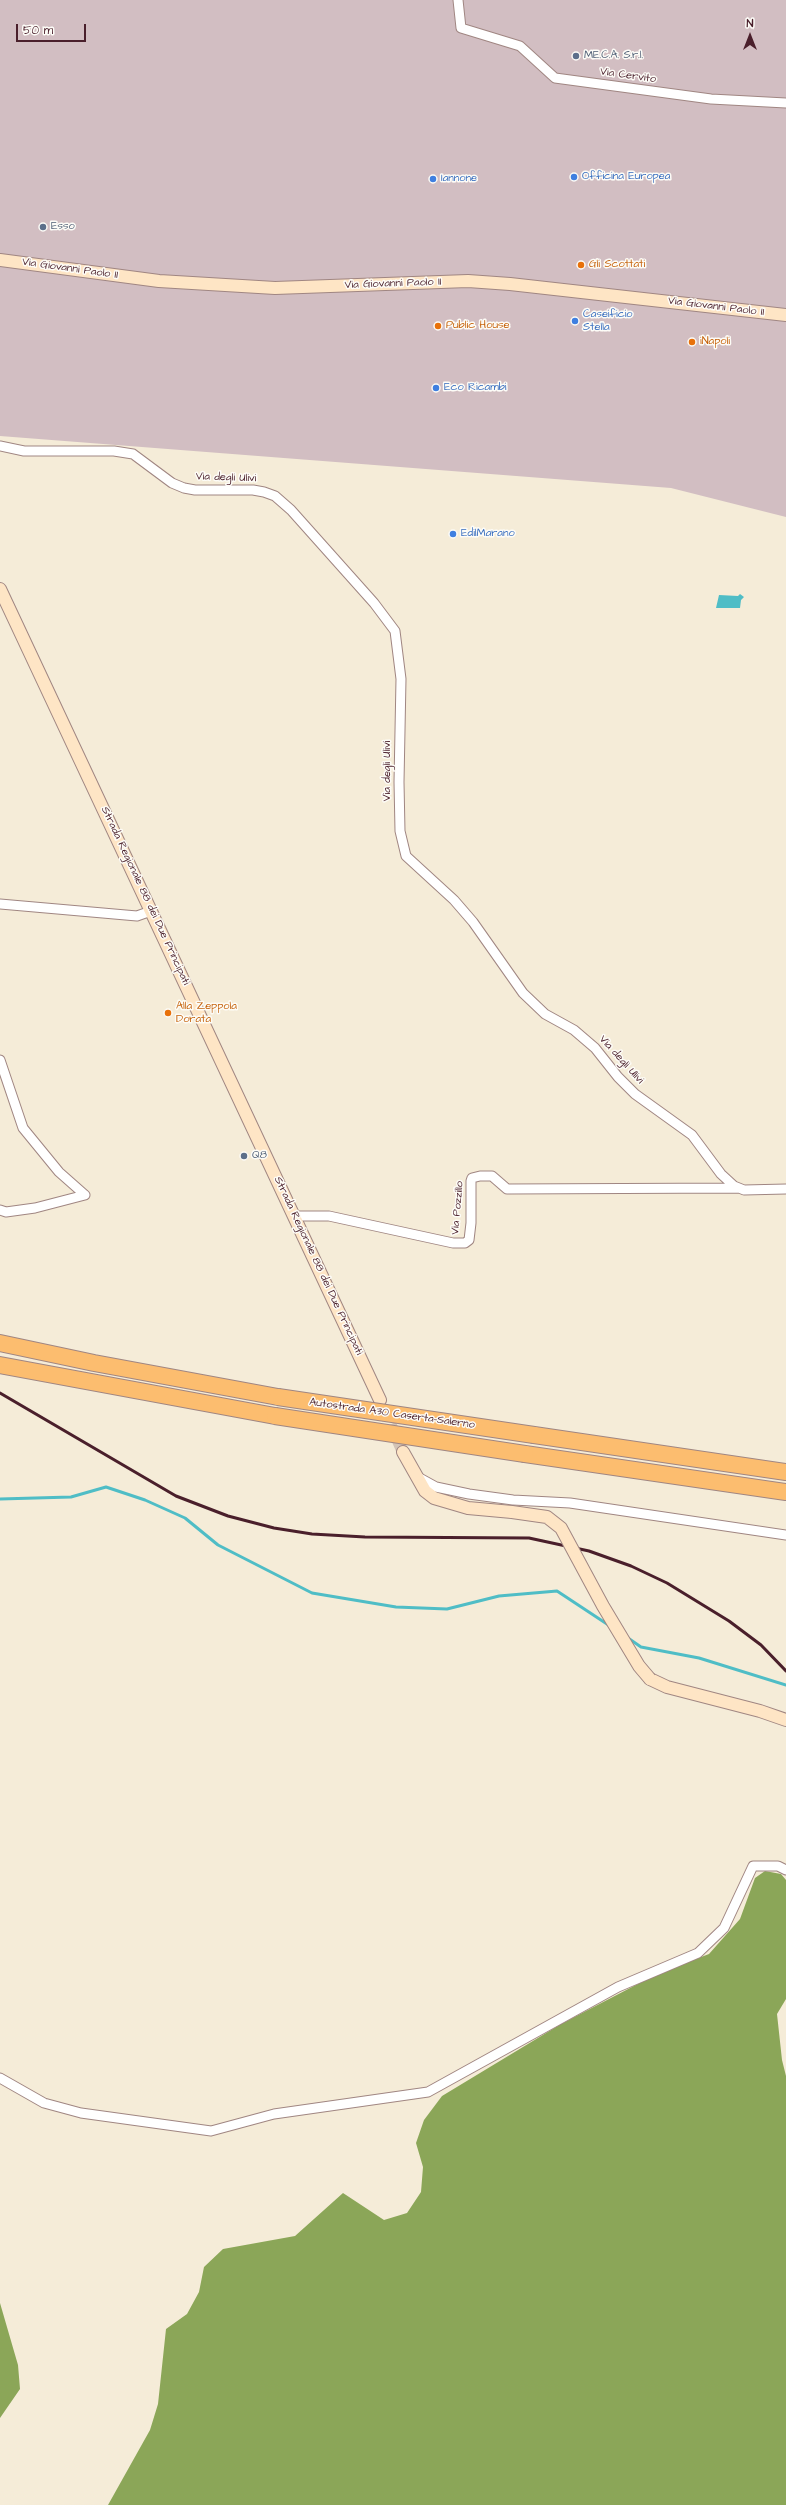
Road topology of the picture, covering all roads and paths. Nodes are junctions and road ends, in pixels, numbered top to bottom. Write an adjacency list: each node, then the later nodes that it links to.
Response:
1 (458, 0): 2 (street, Via Cervito)
2 (786, 103)
3 (0, 260): 4 (main road, Via Giovanni Paolo II)
4 (786, 316)
5 (0, 446): 10 (street, Via degli Ulivi)
6 (0, 589): 8 (main road, Strada Regionale 88 dei Due Principati)
7 (0, 904): 8 (street)
8 (152, 911): 13 (main road, Strada Regionale 88 dei Due Principati)
9 (0, 1060): 12 (street)
10 (741, 1188): 11 (street, Via degli Ulivi); 13 (street, Via Pozzillo)
11 (786, 1189)
12 (0, 1210)
13 (295, 1216): 16 (main road, Strada Regionale 88 dei Due Principati)
14 (0, 1343): 18 (highway, Autostrada A30 Caserta-Salerno, bridge)
15 (0, 1365): 20 (highway, Autostrada A30 Caserta-Salerno, bridge)
16 (380, 1400)
17 (403, 1452): 19 (main road)
18 (786, 1472)
19 (415, 1475): 21 (street); 22 (main road, bridge)
20 (786, 1492)
21 (786, 1535)
22 (786, 1720)
23 (786, 1870): 24 (street)
24 (0, 2078)

